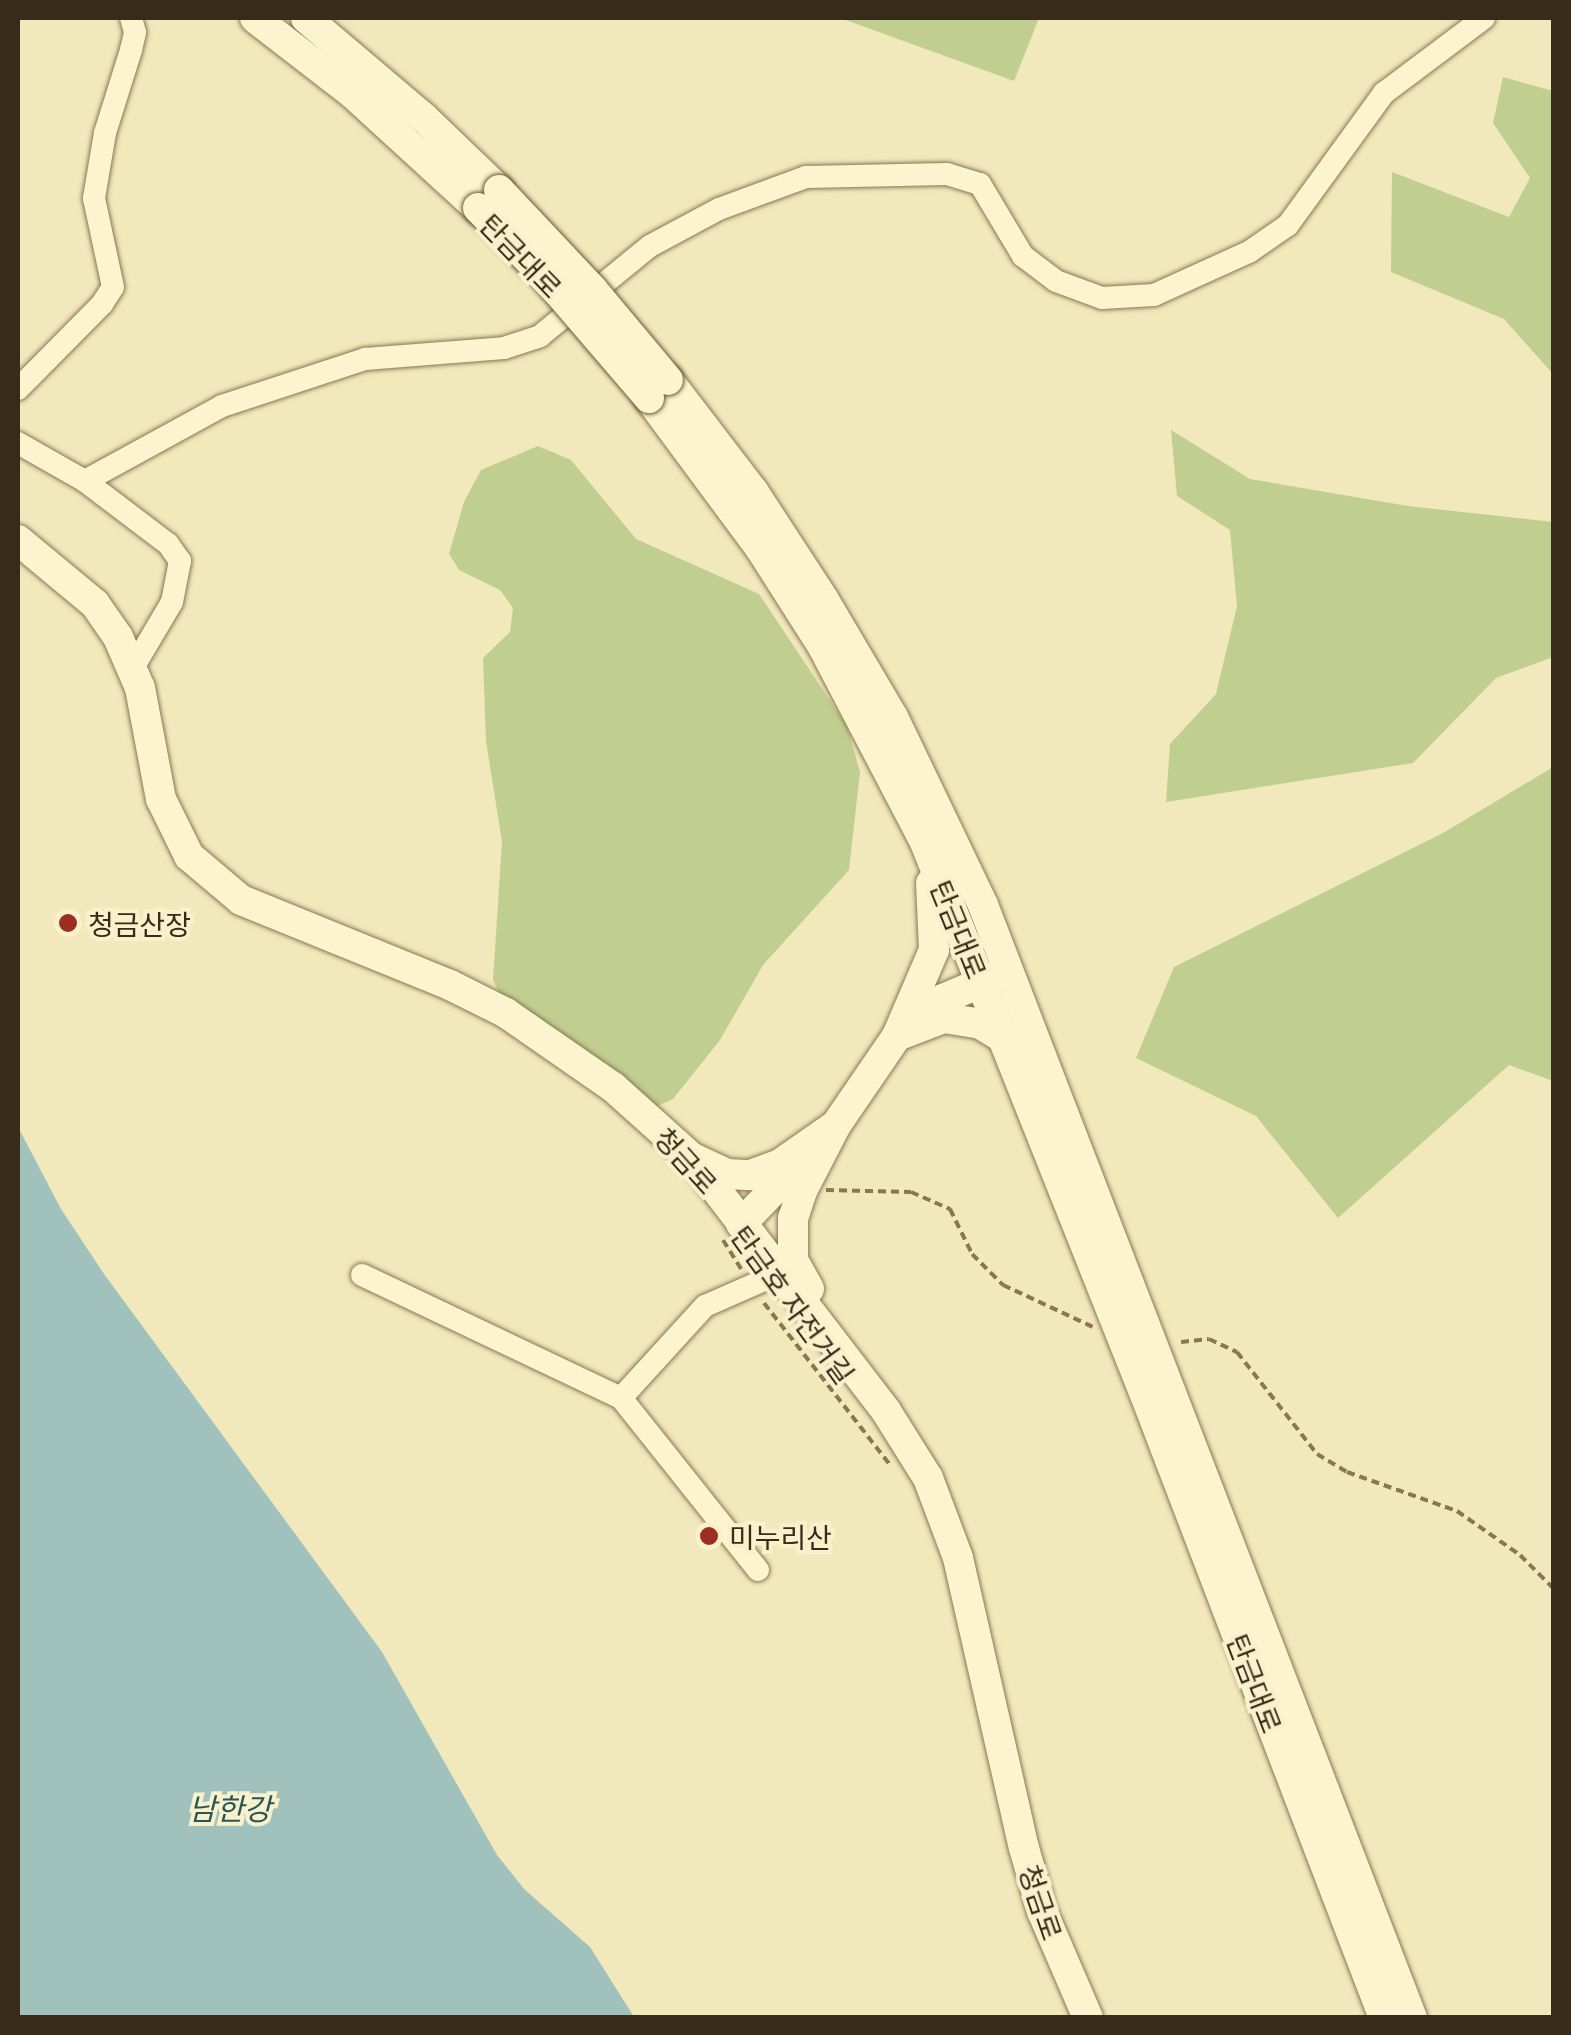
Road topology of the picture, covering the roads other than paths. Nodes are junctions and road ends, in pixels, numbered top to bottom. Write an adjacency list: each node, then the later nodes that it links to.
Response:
1 (131, 18): 6 (street)
2 (255, 18): 5 (main road, 탄금대로)
3 (306, 18): 5 (main road, 탄금대로)
4 (1484, 18): 9 (street)
5 (488, 199): 7 (main road, 탄금대로, bridge)
6 (18, 389)
7 (658, 390): 12 (main road, 탄금대로); 13 (main road, 탄금대로)
8 (18, 443): 9 (street)
9 (85, 481): 11 (street)
10 (18, 540): 11 (main road, 청금로)
11 (134, 668): 18 (main road, 청금로)
12 (924, 840): 14 (main road, 탄금대로); 15 (main road)
13 (1011, 971): 14 (main road); 27 (main road, 탄금대로)
14 (981, 982): 15 (main road); 16 (main road, 탄금대로)
15 (897, 1036): 16 (main road); 17 (main road)
16 (1005, 1039): 26 (main road, 탄금대로)
17 (836, 1125): 18 (main road); 19 (main road); 22 (main road)
18 (692, 1158): 19 (main road, 청금로)
19 (729, 1227): 20 (main road, 청금로)
20 (780, 1273): 22 (main road, 청금로); 23 (street)
21 (362, 1275): 23 (street)
22 (846, 1358): 25 (main road, 청금로)
23 (621, 1398): 24 (street)
24 (758, 1570)
25 (1088, 2018)
26 (1384, 2018)
27 (1412, 2018)

